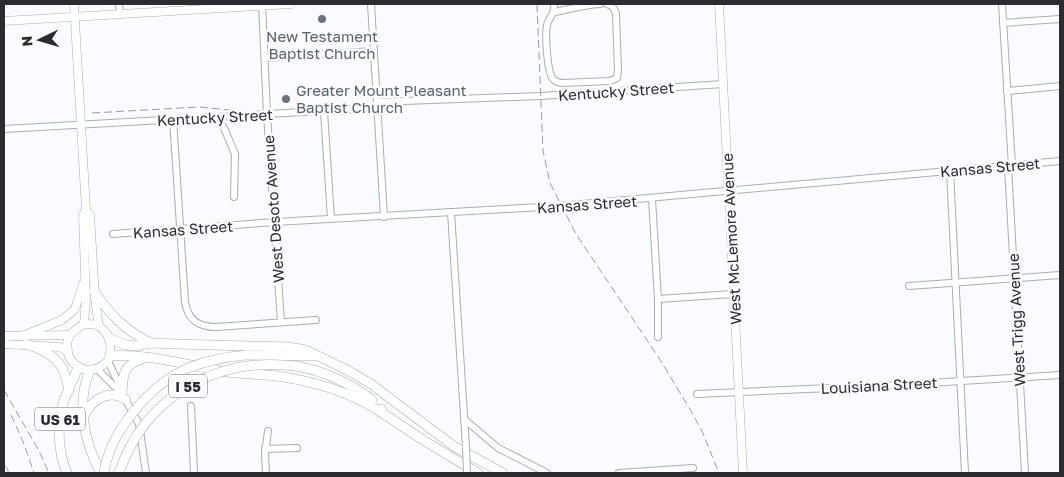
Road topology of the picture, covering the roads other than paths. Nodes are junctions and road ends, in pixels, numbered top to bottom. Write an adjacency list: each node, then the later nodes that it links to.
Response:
1 (74, 4): 14 (main road)
2 (119, 4): 13 (street)
3 (291, 4): 10 (main road)
4 (372, 4): 18 (street)
5 (554, 4): 12 (street)
6 (600, 4): 12 (street)
7 (607, 4): 12 (street)
8 (719, 4): 20 (main road, West McLemore Avenue)
9 (1002, 4): 17 (street, West Trigg Avenue)
10 (262, 5): 11 (main road); 19 (street, West Desoto Avenue)
11 (166, 7): 13 (main road)
12 (555, 12)
13 (120, 14): 14 (main road)
14 (76, 17): 16 (main road); 28 (main road)
15 (1060, 19): 17 (street)
16 (4, 21)
17 (1003, 23): 22 (street, West Trigg Avenue)
18 (374, 51): 19 (street); 23 (street)
19 (265, 58): 25 (street, West Desoto Avenue)
20 (723, 84): 23 (street, Kentucky Street); 33 (main road, West McLemore Avenue)
21 (1060, 86): 22 (street)
22 (1007, 90): 31 (street, West Trigg Avenue)
23 (378, 102): 24 (street, Kentucky Street); 38 (street)
24 (324, 112): 25 (street, Kentucky Street); 39 (street)
25 (267, 114): 26 (street, Kentucky Street); 40 (street, West Desoto Avenue)
26 (217, 118): 27 (street, Kentucky Street); 34 (street)
27 (173, 119): 28 (street, Kentucky Street); 41 (street)
28 (81, 125): 29 (street, Kentucky Street); 36 (main road)
29 (4, 129)
30 (1060, 161): 31 (street, Kansas Street)
31 (1010, 166): 32 (street, Kansas Street); 45 (street, West Trigg Avenue)
32 (950, 171): 33 (street, Kansas Street); 46 (street)
33 (728, 190): 35 (street, Kansas Street); 49 (main road, West McLemore Avenue)
34 (234, 196)
35 (652, 199): 37 (street, Kansas Street); 50 (street)
36 (86, 210): 44 (main road); 48 (main road)
37 (451, 212): 38 (street, Kansas Street); 78 (street)
38 (384, 216): 39 (street, Kansas Street)
39 (331, 219): 40 (street, Kansas Street)
40 (275, 222): 41 (street, Kansas Street); 52 (street, West Desoto Avenue)
41 (180, 230): 42 (street, Kansas Street); 52 (street)
42 (113, 234)
43 (1060, 275): 45 (street)
44 (85, 278): 53 (main road); 59 (main road)
45 (1014, 278): 46 (street); 69 (street, West Trigg Avenue)
46 (957, 283): 47 (street); 70 (street)
47 (909, 286)
48 (94, 292): 54 (main road); 60 (highway)
49 (734, 294): 50 (street); 72 (main road, West McLemore Avenue)
50 (658, 299): 57 (street)
51 (316, 320): 52 (street)
52 (281, 322)
53 (84, 324): 54 (main road); 55 (main road)
54 (99, 327): 58 (main road)
55 (70, 335): 59 (main road); 62 (main road)
56 (4, 336): 59 (main road)
57 (658, 337)
58 (109, 338): 60 (highway); 64 (main road)
59 (24, 340): 61 (main road); 62 (main road); 71 (highway)
60 (151, 343): 63 (highway)
61 (4, 344)
62 (68, 351): 66 (main road)
63 (318, 356): 84 (highway, I 55, bridge); 91 (highway, I 55)
64 (109, 358): 65 (highway); 67 (main road); 73 (street)
65 (146, 358): 73 (highway); 76 (highway)
66 (78, 366): 67 (main road); 71 (highway, US 61)
67 (94, 370): 73 (street); 77 (highway, US 61)
68 (1060, 375): 69 (street, Louisiana Street)
69 (1020, 378): 70 (street, Louisiana Street); 96 (street, West Trigg Avenue)
70 (961, 380): 72 (street, Louisiana Street); 95 (street)
71 (69, 391): 83 (highway, US 61)
72 (739, 392): 74 (street, Louisiana Street); 94 (main road, West McLemore Avenue)
73 (123, 394): 77 (highway); 86 (street)
74 (698, 394)
75 (191, 406): 87 (street)
76 (384, 414): 85 (highway, I 55, bridge); 90 (highway, I 55)
77 (84, 417): 84 (highway, US 61)
78 (464, 419): 89 (street, bridge); 92 (street)
79 (268, 431): 81 (street)
80 (296, 448): 81 (street)
81 (265, 449): 88 (street)
82 (693, 468): 93 (street)
83 (67, 473)
84 (103, 473)
85 (119, 473)
86 (146, 473)
87 (194, 473)
88 (266, 473)
89 (467, 473)
90 (478, 473)
91 (503, 473)
92 (547, 473)
93 (619, 473)
94 (744, 473)
95 (965, 473)
96 (1026, 473)

